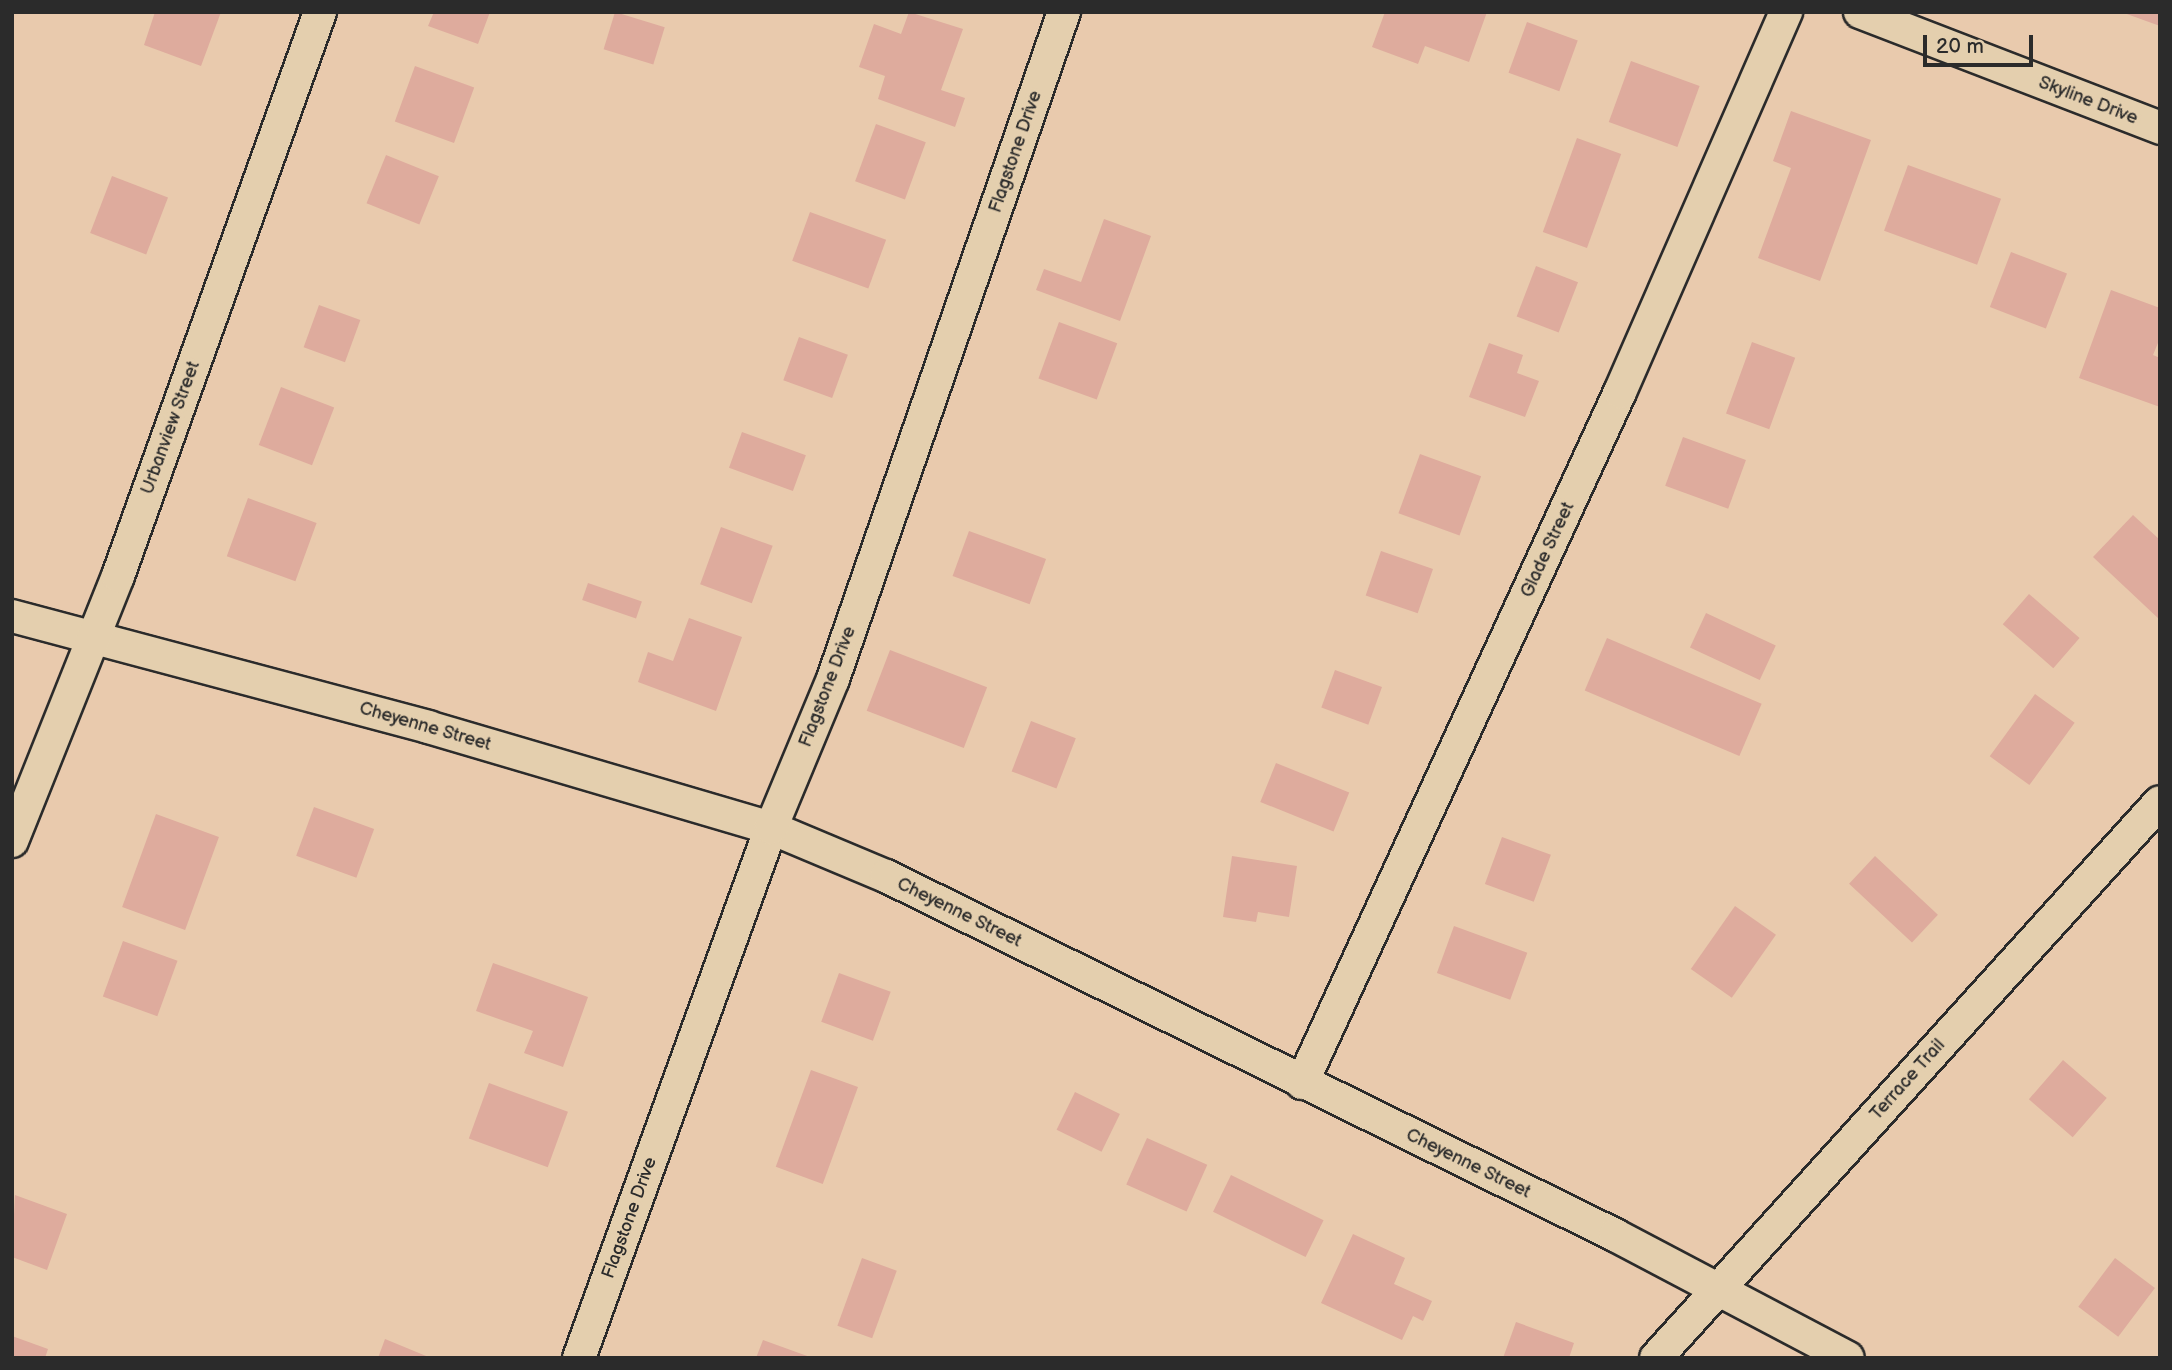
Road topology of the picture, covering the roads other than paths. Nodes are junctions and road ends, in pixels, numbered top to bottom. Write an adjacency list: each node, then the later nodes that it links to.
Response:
1 (320, 12): 8 (street, Urbanview Street)
2 (1064, 12): 10 (street, Flagstone Drive)
3 (1786, 12): 12 (street, Glade Street)
4 (1860, 12): 5 (street, Skyline Drive)
5 (1914, 22): 6 (street, Skyline Drive)
6 (2160, 128)
7 (12, 616): 8 (street, Cheyenne Street)
8 (93, 638): 10 (street, Cheyenne Street); 11 (street, Urbanview Street)
9 (2160, 802): 13 (street, Terrace Trail)
10 (771, 828): 12 (street, Cheyenne Street); 14 (street, Flagstone Drive)
11 (12, 841)
12 (1302, 1083): 13 (street, Cheyenne Street)
13 (1718, 1289): 15 (street, Terrace Trail); 16 (street, Cheyenne Street)
14 (579, 1358)
15 (1656, 1358)
16 (1848, 1358)

